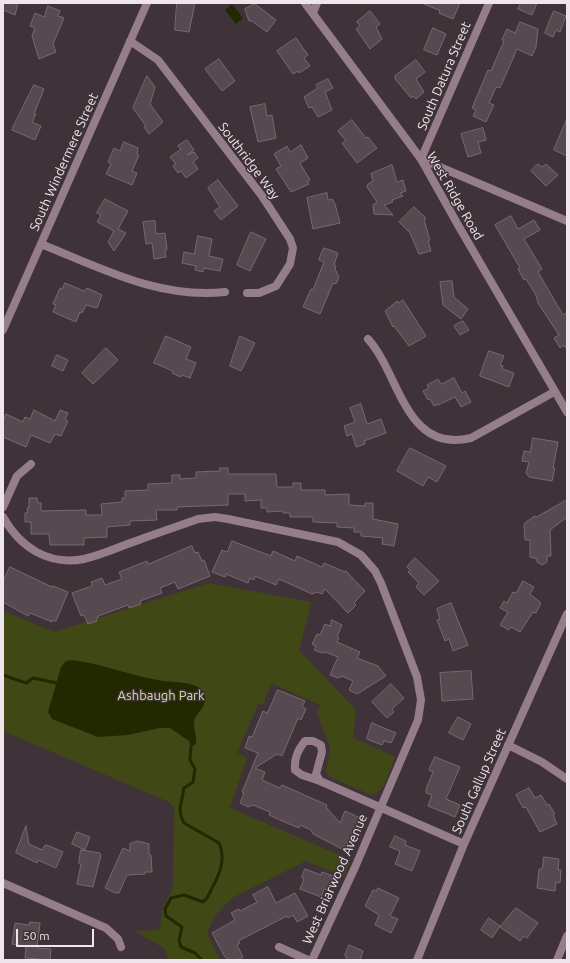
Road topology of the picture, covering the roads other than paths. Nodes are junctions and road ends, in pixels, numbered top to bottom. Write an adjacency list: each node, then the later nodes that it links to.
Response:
1 (147, 3): 6 (street, South Windermere Street)
2 (305, 3): 5 (street, West Ridge Road)
3 (317, 3): 5 (street)
4 (489, 3): 7 (street, South Datura Street)
5 (313, 13): 7 (street, West Ridge Road)
6 (130, 41): 9 (street, South Windermere Street); 11 (street, Southridge Way)
7 (421, 159): 8 (street); 14 (street, West Ridge Road)
8 (567, 220)
9 (41, 244): 10 (street); 12 (street, South Windermere Street)
10 (225, 292)
11 (247, 293)
12 (3, 330)
13 (368, 339): 14 (street)
14 (554, 392): 15 (street, West Ridge Road)
15 (567, 412)
16 (31, 464): 17 (street)
17 (3, 506)
18 (3, 517): 23 (street, West Briarwood Avenue)
19 (567, 614): 20 (street, South Gallup Street)
20 (508, 745): 21 (street); 24 (street, South Gallup Street)
21 (567, 779)
22 (320, 781): 22 (street, West Briarwood Avenue); 23 (street, West Briarwood Avenue)
23 (380, 808): 24 (street, West Briarwood Avenue); 30 (street, West Briarwood Avenue)
24 (464, 844): 31 (street, South Gallup Street)
25 (3, 883): 27 (street)
26 (567, 936): 32 (street)
27 (121, 946)
28 (279, 947): 29 (street, West Briarwood Avenue)
29 (308, 960)
30 (312, 960)
31 (417, 960)
32 (557, 960)

